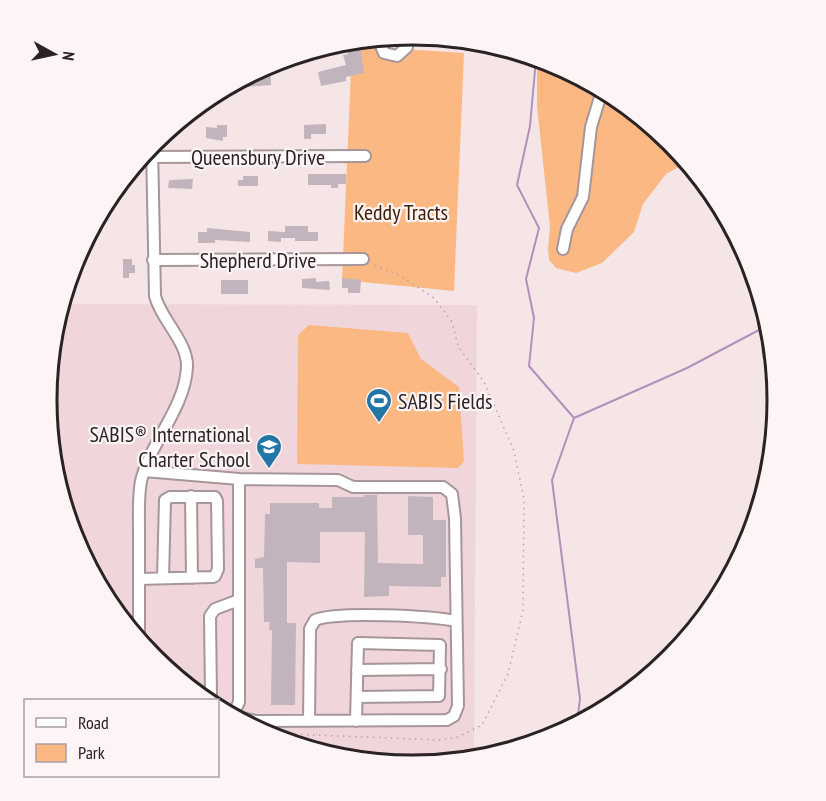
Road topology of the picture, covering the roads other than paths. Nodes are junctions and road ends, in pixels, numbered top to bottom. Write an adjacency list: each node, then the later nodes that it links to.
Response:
1 (407, 45): 2 (street)
2 (382, 47)
3 (600, 98): 7 (street)
4 (160, 151): 5 (street, Queensbury Drive)
5 (364, 156)
6 (152, 160): 9 (street)
7 (563, 249)
8 (363, 259): 9 (street, Shepherd Drive)
9 (153, 260): 10 (street)
10 (144, 471): 11 (street); 15 (street)
11 (239, 479): 16 (street); 17 (street)
12 (191, 496): 13 (street); 14 (street); 14 (street)
13 (163, 578): 14 (street); 15 (street)
14 (192, 578)
15 (139, 579): 18 (street)
16 (239, 600): 21 (street); 23 (street)
17 (456, 621): 25 (street); 26 (street)
18 (140, 628)
19 (441, 669): 20 (street); 20 (street); 22 (street)
20 (357, 670): 22 (street)
21 (211, 693)
22 (357, 697): 26 (street)
23 (236, 709)
24 (260, 721): 25 (street)
25 (309, 721): 26 (street)
26 (356, 722)

